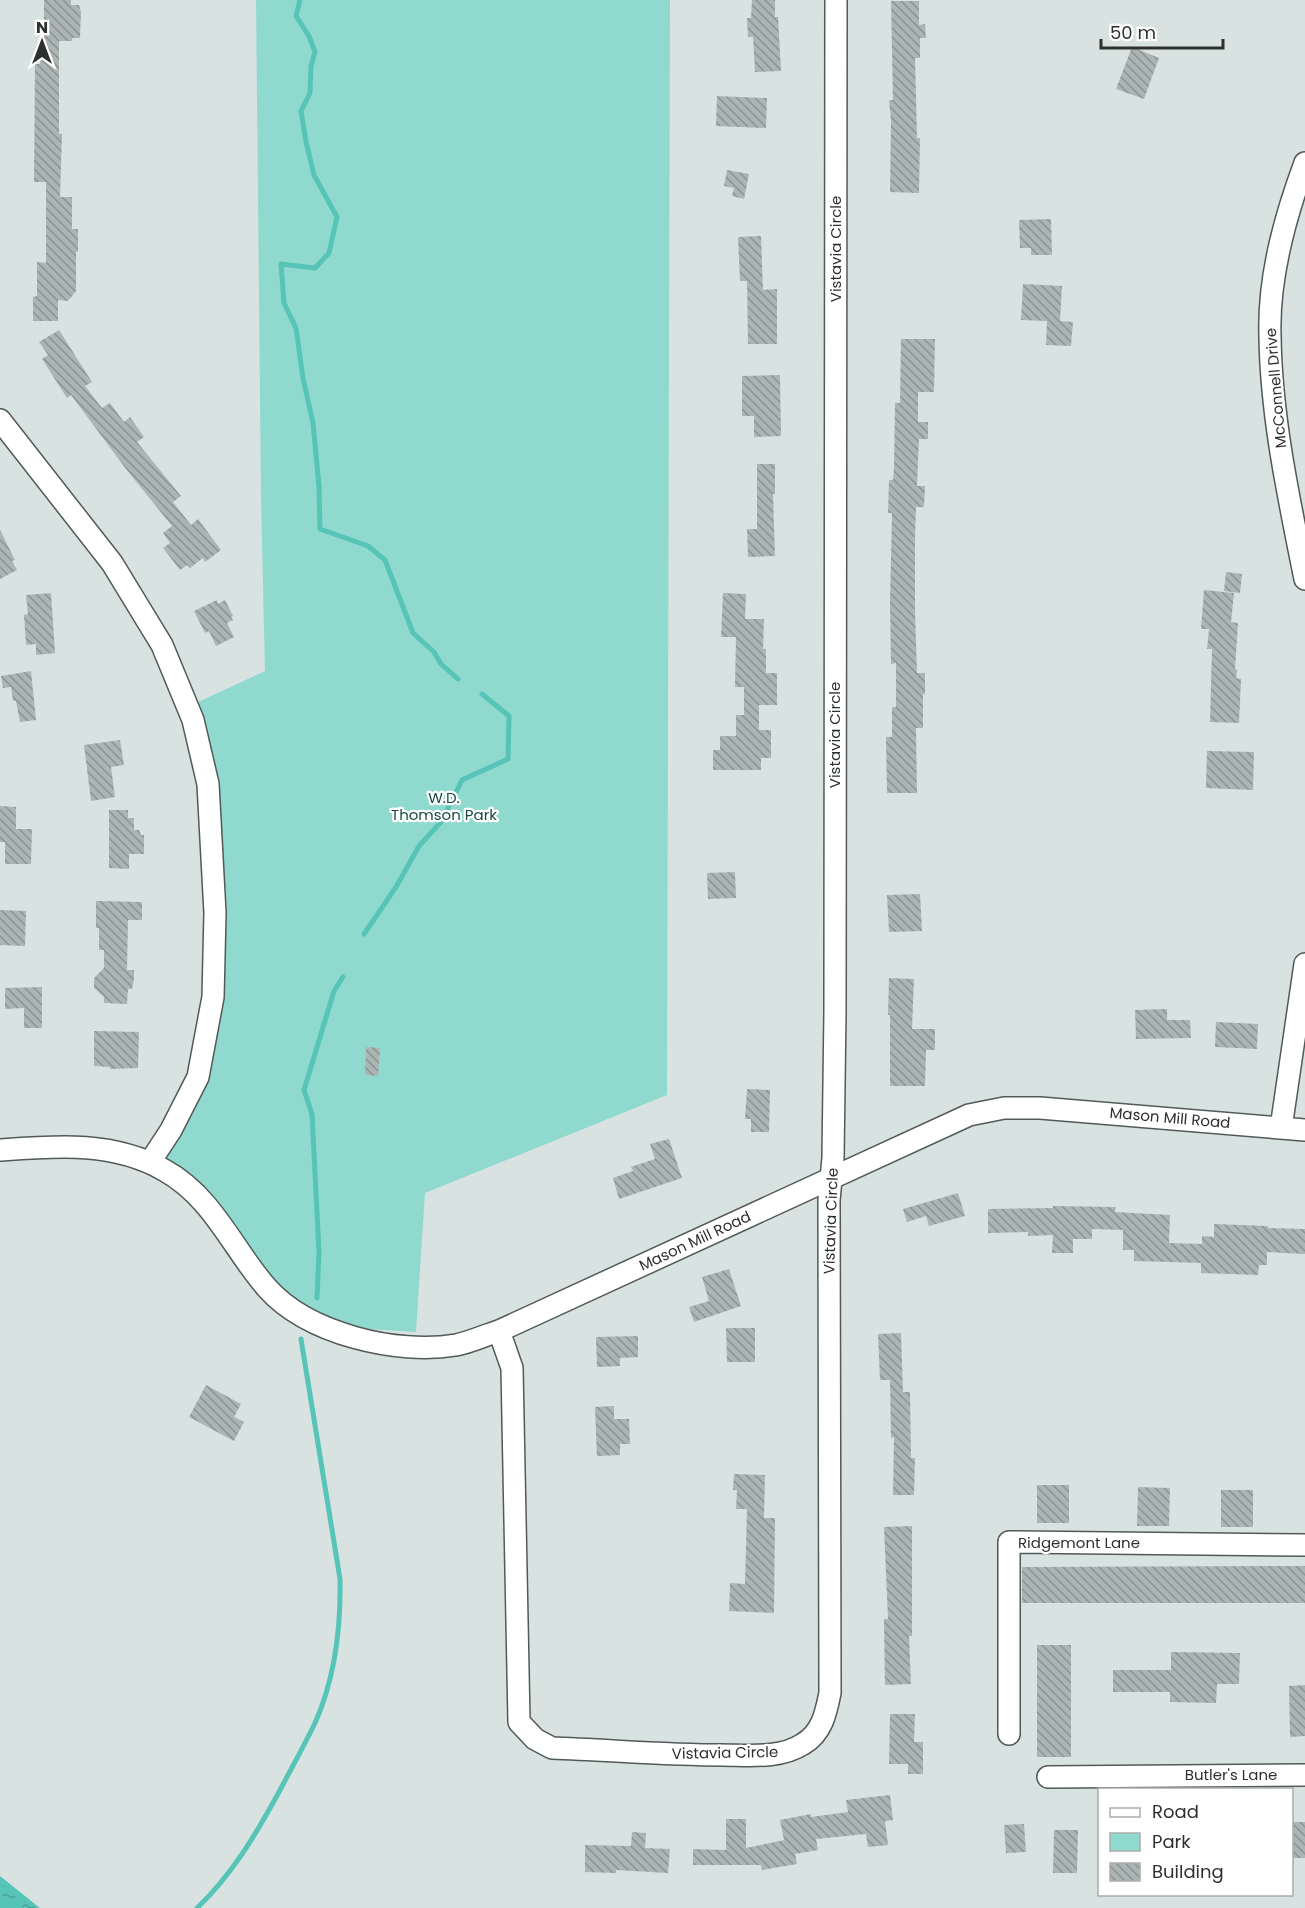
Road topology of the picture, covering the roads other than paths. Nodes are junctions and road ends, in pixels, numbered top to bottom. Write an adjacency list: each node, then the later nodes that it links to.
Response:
1 (836, 0): 10 (street, Vistavia Circle)
2 (1305, 163): 4 (street, McConnell Drive)
3 (0, 420): 9 (street)
4 (1305, 579)
5 (1305, 964): 6 (street)
6 (1281, 1128): 7 (street, Mason Mill Road); 10 (street, Mason Mill Road)
7 (1305, 1130)
8 (0, 1150): 9 (street, Mason Mill Road)
9 (150, 1162): 11 (street, Mason Mill Road)
10 (831, 1178): 11 (street, Mason Mill Road); 11 (street, Vistavia Circle)
11 (499, 1331)
12 (1305, 1545): 13 (street, Ridgemont Lane)
13 (1009, 1734)
14 (1305, 1775): 15 (street, Butler's Lane)
15 (1048, 1777)

